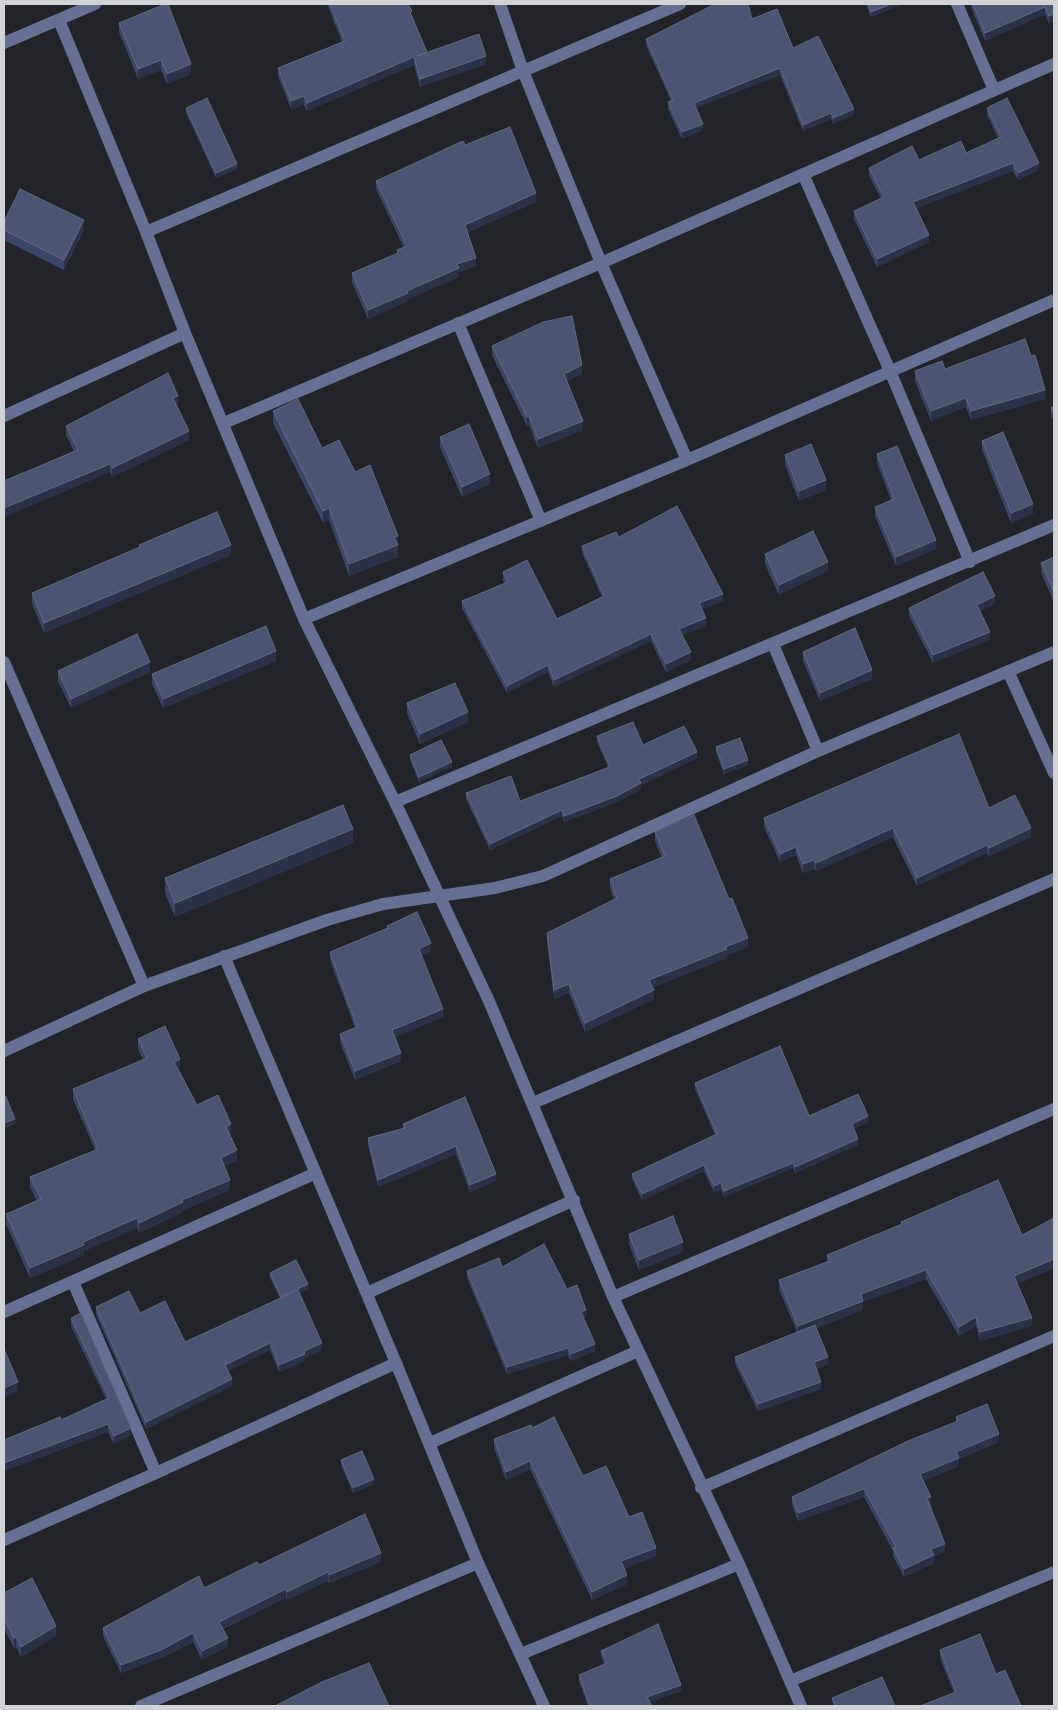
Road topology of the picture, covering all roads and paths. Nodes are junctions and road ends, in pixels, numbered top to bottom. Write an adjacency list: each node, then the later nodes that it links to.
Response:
1 (95, 4): 5 (street)
2 (500, 4): 8 (street)
3 (680, 4): 8 (street)
4 (956, 4): 9 (street)
5 (59, 20): 6 (street); 11 (street)
6 (4, 43)
7 (1054, 64): 9 (street)
8 (523, 71): 11 (street); 12 (street)
9 (994, 90): 10 (street)
10 (803, 174): 12 (street); 16 (street)
11 (146, 232): 15 (street)
12 (601, 263): 14 (street); 19 (street)
13 (1054, 300): 16 (street)
14 (458, 323): 18 (street); 20 (street)
15 (185, 332): 17 (street); 18 (street)
16 (890, 371): 19 (street); 22 (street)
17 (4, 416)
18 (224, 423): 23 (street)
19 (687, 460): 20 (street)
20 (541, 521): 23 (street)
21 (1054, 525): 22 (street)
22 (970, 562): 24 (street)
23 (304, 619): 30 (street)
24 (773, 644): 28 (street); 30 (street)
25 (1054, 652): 27 (street)
26 (4, 662): 34 (street)
27 (1008, 671): 28 (street); 29 (street)
28 (818, 751): 32 (street)
29 (1054, 773)
30 (395, 802): 32 (street)
31 (1054, 879): 36 (street)
32 (437, 895): 33 (street); 36 (street)
33 (224, 956): 34 (street); 38 (street)
34 (144, 986): 35 (street)
35 (4, 1051)
36 (533, 1103): 39 (street)
37 (1054, 1109): 42 (street)
38 (316, 1173): 40 (street); 41 (street)
39 (574, 1200): 41 (street); 42 (street)
40 (73, 1282): 43 (street); 48 (street)
41 (367, 1293): 46 (street)
42 (613, 1296): 45 (street)
43 (4, 1312)
44 (1054, 1336): 49 (street)
45 (638, 1351): 47 (street); 49 (street)
46 (396, 1363): 47 (street); 48 (street)
47 (430, 1443): 51 (street)
48 (156, 1473): 50 (street)
49 (701, 1488): 52 (street)
50 (4, 1540)
51 (478, 1563): 54 (street); 56 (street)
52 (739, 1564): 54 (street); 55 (street)
53 (1054, 1572): 55 (street)
54 (521, 1654): 57 (street)
55 (790, 1681): 58 (street)
56 (141, 1706)
57 (544, 1706)
58 (801, 1706)

